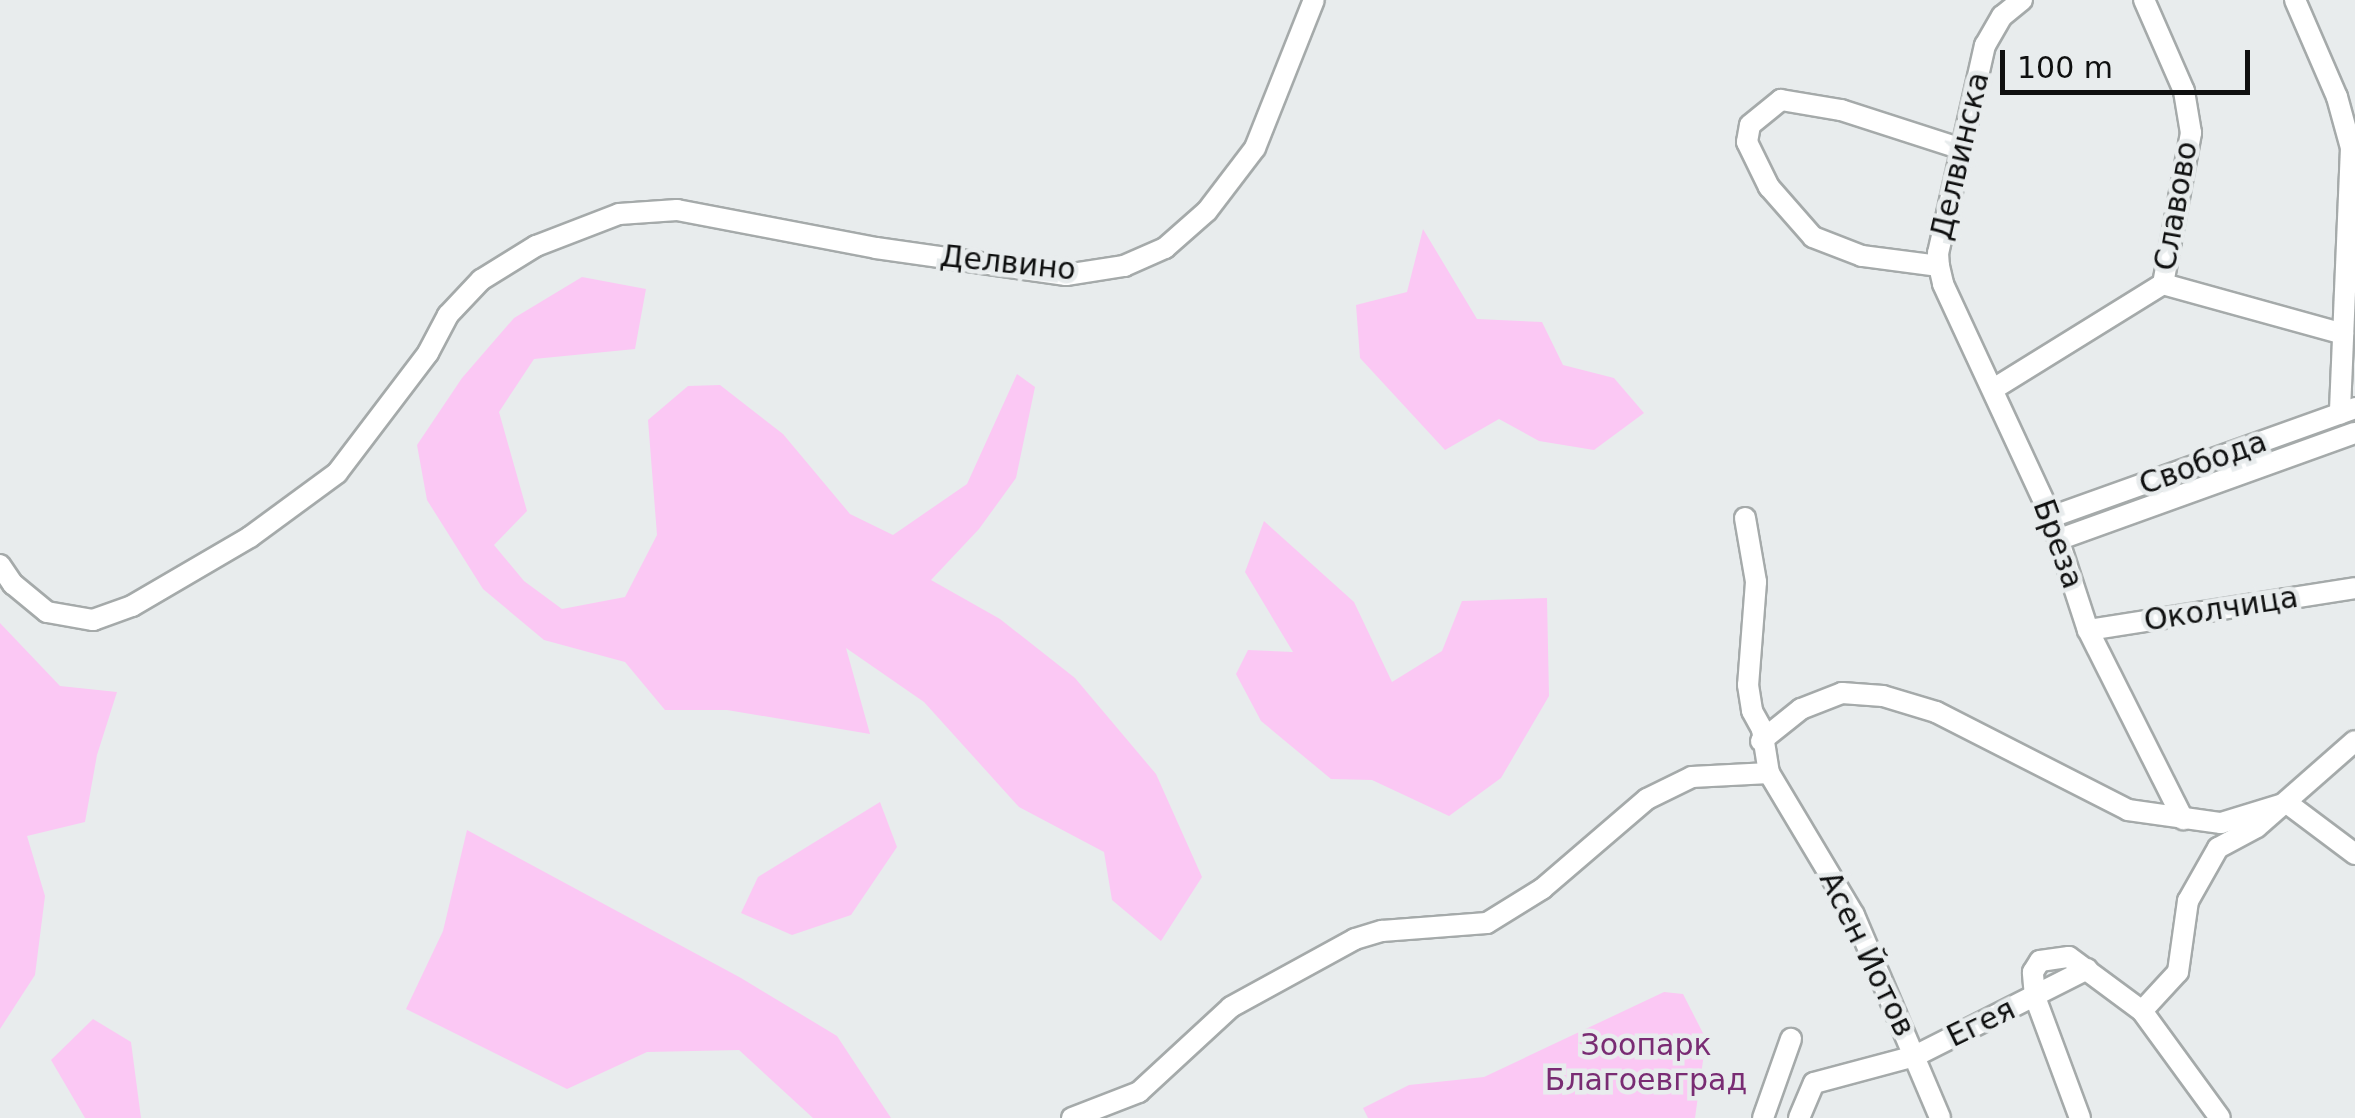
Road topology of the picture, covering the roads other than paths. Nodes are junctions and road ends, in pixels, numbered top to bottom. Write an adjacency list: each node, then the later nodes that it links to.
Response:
1 (1314, 0): 16 (street, Делвино)
2 (2022, 0): 5 (street, Делвинска)
3 (2144, 0): 8 (street, Славово)
4 (2295, 0): 9 (street)
5 (2002, 8): 6 (street, Делвинска)
6 (1962, 149): 7 (street, Делвинска); 7 (street)
7 (1939, 266): 10 (street, Бреза)
8 (2163, 284): 9 (street); 10 (street, Славово)
9 (2343, 334): 11 (street)
10 (1995, 388): 13 (street, Бреза)
11 (2348, 411): 13 (street, Свобода)
12 (2355, 433): 15 (street, Свобода)
13 (2051, 517): 15 (street, Бреза)
14 (1746, 518): 19 (street, Асен Йотов)
15 (2060, 538): 18 (street, Бреза)
16 (0, 565)
17 (2355, 588): 18 (street, Околчица)
18 (2088, 630): 23 (street, Бреза)
19 (1760, 741): 21 (street, Асен Йотов); 23 (street)
20 (2355, 741): 22 (street)
21 (1769, 772): 29 (street, Асен Йотов); 30 (street)
22 (2287, 803): 23 (street); 24 (street); 27 (street)
23 (2183, 819)
24 (2355, 854)
25 (2087, 969): 26 (street, Егея); 26 (street); 27 (street)
26 (2035, 997): 29 (street, Егея); 34 (street)
27 (2142, 1010): 35 (street)
28 (1791, 1039): 31 (street)
29 (1915, 1056): 32 (street, Егея); 33 (street, Асен Йотов)
30 (1072, 1118)
31 (1763, 1118)
32 (1798, 1118)
33 (1940, 1118)
34 (2080, 1118)
35 (2220, 1118)

